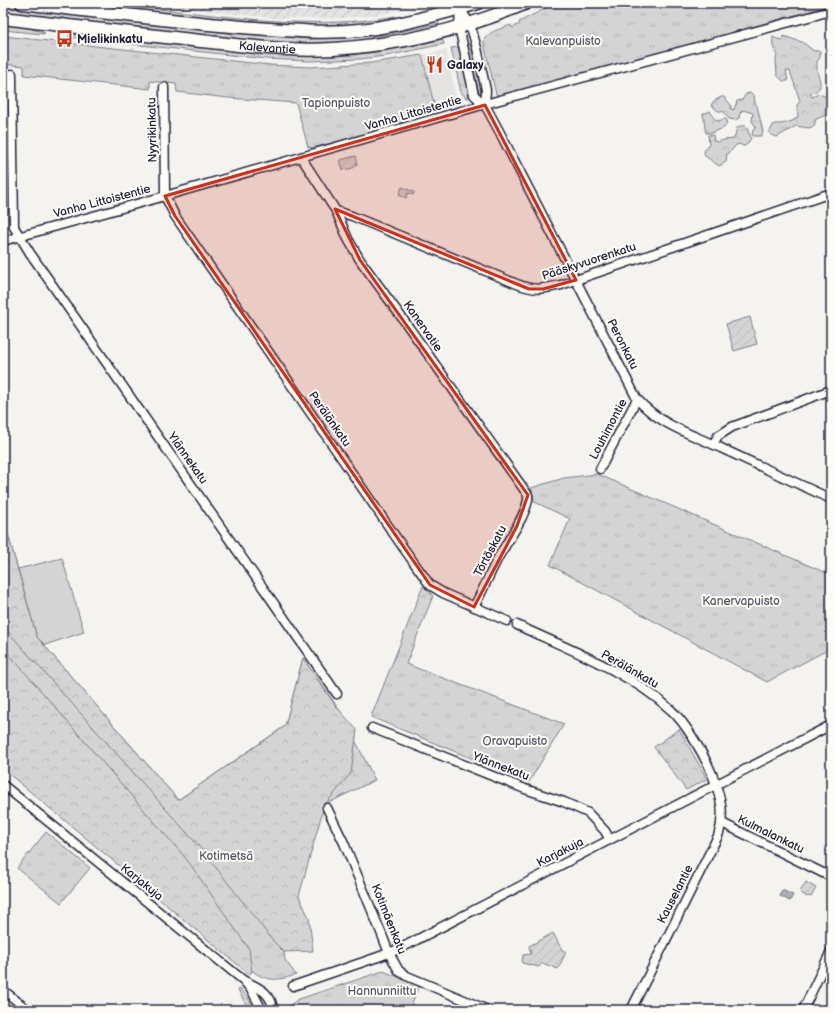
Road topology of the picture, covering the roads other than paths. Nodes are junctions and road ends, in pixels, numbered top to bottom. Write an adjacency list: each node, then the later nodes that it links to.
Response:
1 (22, 3): 4 (main road, Kalevantie)
2 (478, 3): 4 (main road, Kalevantie)
3 (526, 3): 7 (main road, Kalevantie)
4 (460, 6): 7 (street, Peronkatu)
5 (831, 11): 10 (street, Vanha Littoistentie)
6 (3, 18): 7 (main road, Kalevantie)
7 (464, 25): 10 (street, Peronkatu); 10 (street, Peronkatu)
8 (12, 74): 15 (street)
9 (164, 87): 13 (street, Nyyrikinkatu)
10 (485, 105): 11 (street, Vanha Littoistentie); 17 (street, Peronkatu)
11 (301, 157): 13 (street, Vanha Littoistentie); 14 (street, Kanervatie)
12 (831, 193): 17 (street, Pääskyvuorenkatu)
13 (165, 196): 15 (street, Vanha Littoistentie); 24 (street, Perälänkatu)
14 (336, 211): 17 (street, Pääskyvuorenkatu); 23 (street, Kanervatie)
15 (20, 236): 16 (street, Vanha Littoistentie); 27 (street, Ylännekatu)
16 (3, 241)
17 (576, 280): 19 (street, Peronkatu)
18 (831, 390): 20 (street)
19 (637, 399): 20 (street, Peronkatu); 21 (street, Louhimontie)
20 (713, 444): 22 (street, Peronkatu)
21 (600, 469)
22 (831, 499)
23 (526, 506): 24 (street, Törtöskatu)
24 (474, 607): 25 (street, Perälänkatu)
25 (506, 621)
26 (517, 625): 30 (street, Perälänkatu)
27 (337, 694)
28 (831, 724): 30 (street, Karjakuja)
29 (372, 728): 34 (street, Ylännekatu)
30 (716, 784): 33 (street, Kauselantie); 34 (street, Karjakuja)
31 (3, 785): 38 (street, Karjakuja)
32 (326, 808): 37 (street, Kotimäenkatu)
33 (722, 823): 35 (street, Kulmalankatu); 45 (street, Kauselantie)
34 (610, 840): 37 (street, Karjakuja)
35 (831, 876)
36 (831, 951): 46 (street)
37 (389, 954): 39 (street, Karjakuja); 44 (street, Kotimäenkatu)
38 (243, 980): 42 (street); 43 (street, Karjakuja)
39 (293, 986)
40 (3, 990): 41 (street)
41 (28, 1010)
42 (262, 1010)
43 (273, 1010)
44 (488, 1010)
45 (631, 1010)
46 (802, 1010)

